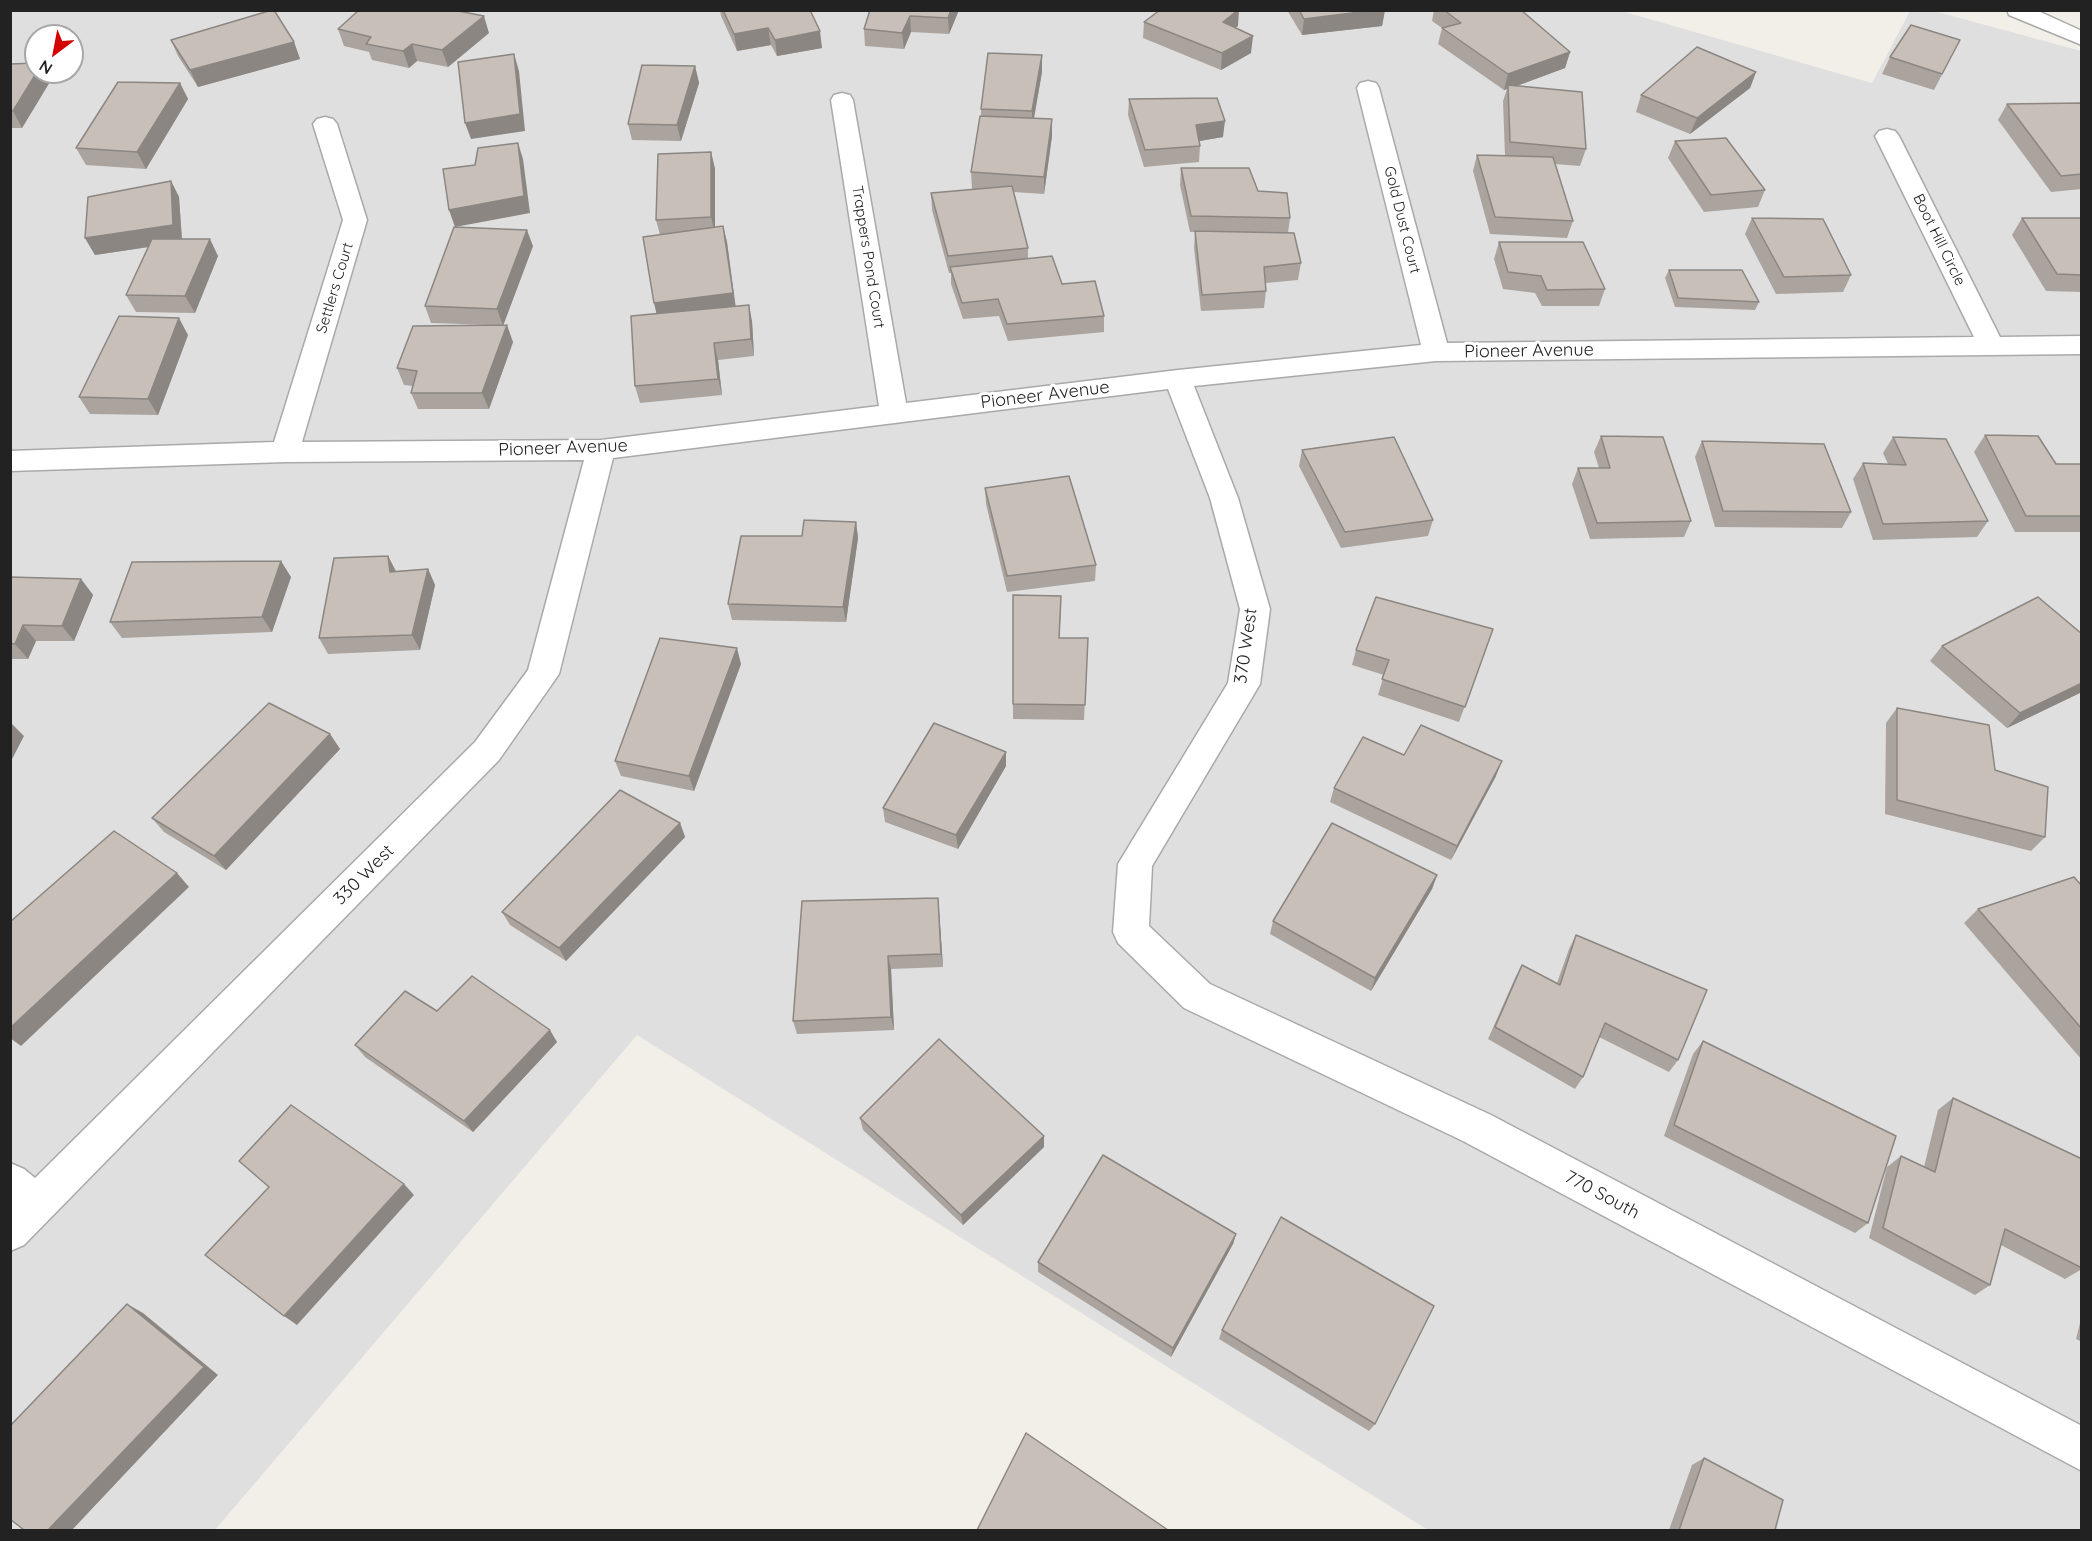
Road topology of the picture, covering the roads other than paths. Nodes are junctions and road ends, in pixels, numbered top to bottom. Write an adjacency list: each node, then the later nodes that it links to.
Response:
1 (2017, 10): 2 (street)
2 (2082, 39)
3 (1368, 88): 9 (street, Gold Dust Court)
4 (842, 100): 11 (street, Trappers Pond Court)
5 (325, 124): 13 (street, Settlers Court)
6 (1887, 136): 7 (street, Boot Hill Circle)
7 (1990, 345): 8 (street, Pioneer Avenue); 9 (street, Pioneer Avenue)
8 (2082, 345)
9 (1436, 352): 10 (street, Pioneer Avenue)
10 (1178, 380): 11 (street, Pioneer Avenue); 15 (street, 370 West)
11 (894, 413): 12 (street, Pioneer Avenue)
12 (601, 450): 13 (street, Pioneer Avenue); 16 (street, 330 West)
13 (285, 452): 14 (street, Pioneer Avenue)
14 (10, 461)
15 (1131, 932): 18 (street, 770 South)
16 (23, 1193): 17 (street, 330 West)
17 (10, 1231)
18 (2082, 1450)

